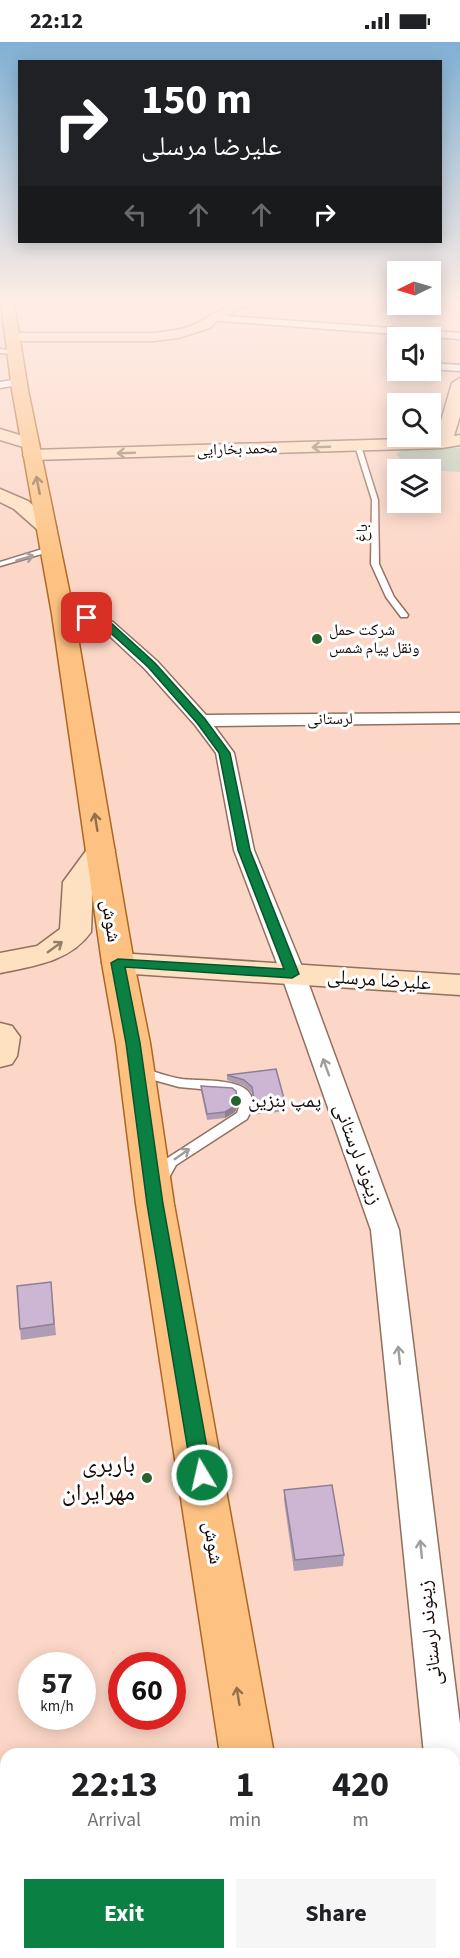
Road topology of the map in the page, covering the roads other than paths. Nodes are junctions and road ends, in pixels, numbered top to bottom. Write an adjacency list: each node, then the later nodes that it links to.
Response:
1 (14, 392): 4 (main road)
2 (21, 392): 9 (main road, شوش)
3 (458, 392): 7 (street)
4 (4, 402)
5 (0, 434): 9 (street)
6 (460, 442): 7 (street, محمد بخارایی)
7 (442, 443): 8 (street, محمد بخارایی)
8 (358, 446): 9 (street, محمد بخارایی, one-way to 9); 14 (lane, باغ)
9 (31, 450): 11 (main road, شوش, one-way to 9)
10 (0, 495): 11 (street)
11 (48, 538): 12 (lane, one-way to 11); 13 (main road, شوش)
12 (0, 564)
13 (63, 614): 16 (street, زینوند لرستانی); 17 (main road, شوش, one-way to 13)
14 (404, 615)
15 (460, 718): 16 (street, لرستانی)
16 (201, 721): 20 (street, زینوند لرستانی)
17 (101, 850): 18 (street, one-way to 17); 19 (main road, شوش)
18 (0, 963)
19 (118, 963): 20 (street, علیرضا مرسلی); 22 (main road, شوش)
20 (292, 974): 21 (street, علیرضا مرسلی); 25 (street, زینوند لرستانی, one-way to 20)
21 (460, 985)
22 (137, 1070): 23 (main road, شوش); 23 (lane, one-way to 22)
23 (155, 1204): 24 (main road, شوش, one-way to 23)
24 (246, 1748)
25 (443, 1748)

